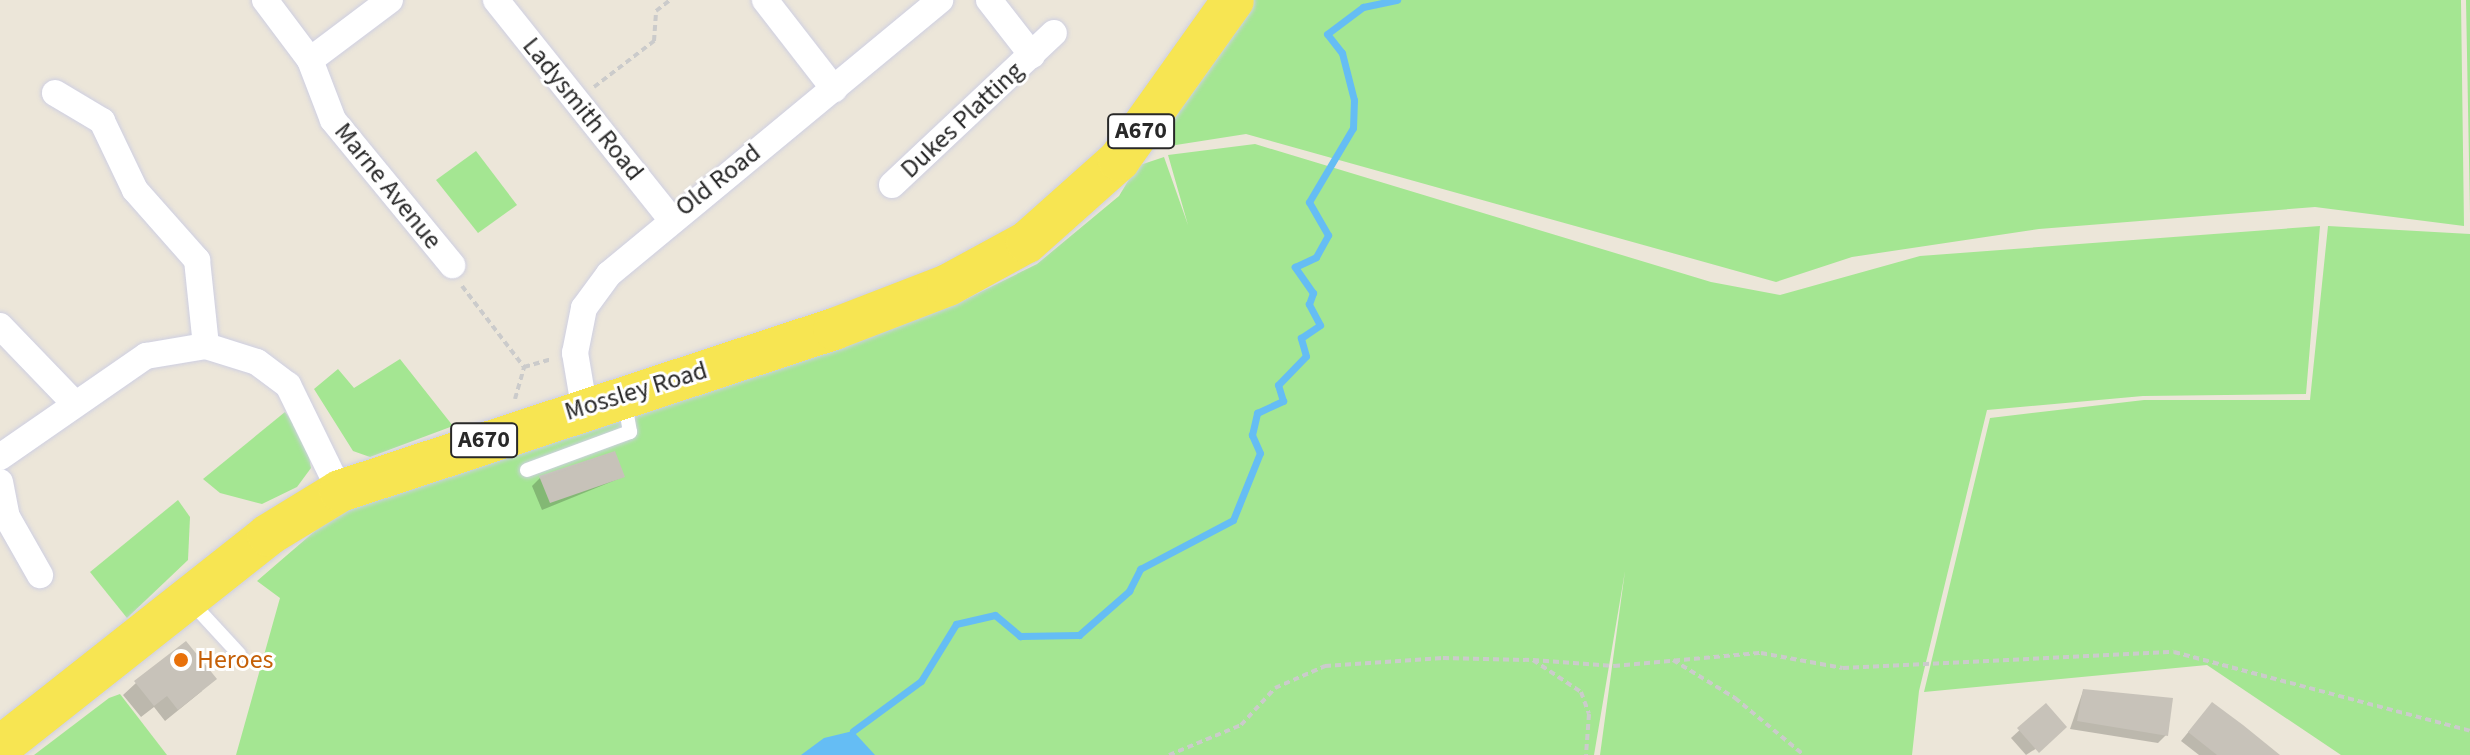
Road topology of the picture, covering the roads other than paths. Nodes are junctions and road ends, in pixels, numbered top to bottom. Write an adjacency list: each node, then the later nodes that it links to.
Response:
1 (265, 0): 10 (street, Marne Avenue)
2 (390, 0): 10 (street)
3 (496, 0): 14 (street, Ladysmith Road)
4 (765, 0): 11 (street)
5 (940, 0): 11 (street, Old Road)
6 (989, 0): 9 (street, Dukes Platting)
7 (1233, 0): 18 (main road, Mossley Road / A670)
8 (1054, 33): 9 (street, Dukes Platting)
9 (1032, 55): 13 (street, Dukes Platting)
10 (310, 60): 15 (street, Marne Avenue)
11 (834, 89): 14 (street, Old Road)
12 (55, 93): 17 (street)
13 (892, 185)
14 (670, 218): 18 (street, Old Road)
15 (452, 265)
16 (0, 326): 19 (street)
17 (206, 346): 19 (street); 23 (street)
18 (603, 400): 21 (lane); 23 (main road, Mossley Road / A670)
19 (75, 404): 20 (street)
20 (0, 457)
21 (527, 470)
22 (0, 482): 24 (street)
23 (340, 491): 25 (main road, Mossley Road / A670)
24 (40, 575)
25 (188, 599): 26 (lane); 27 (main road, Mossley Road / A670)
26 (239, 654)
27 (0, 747)

